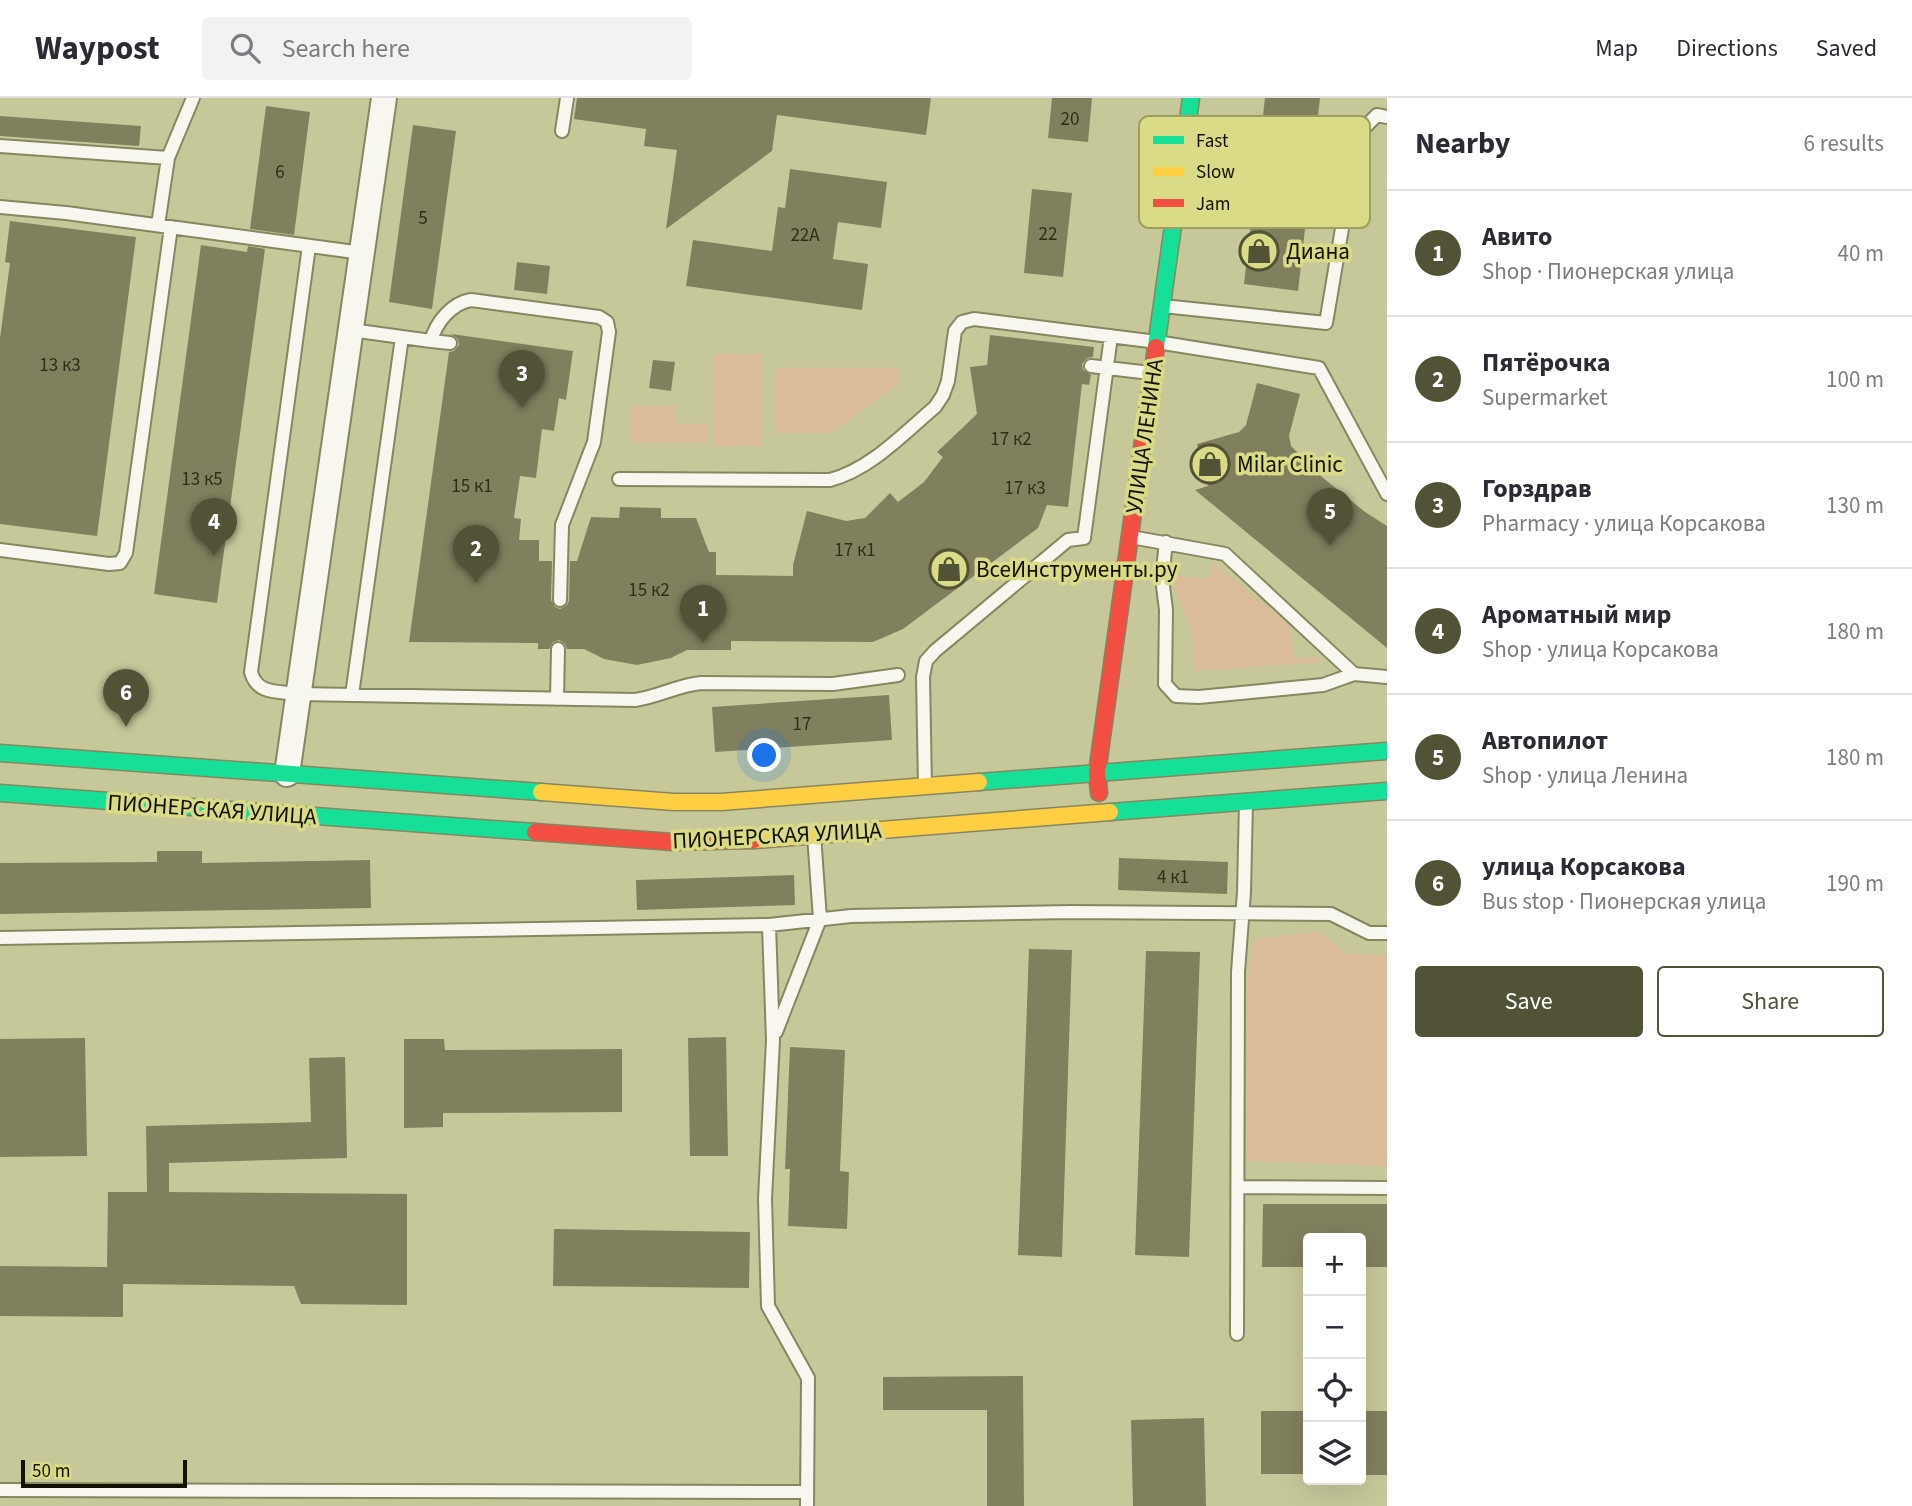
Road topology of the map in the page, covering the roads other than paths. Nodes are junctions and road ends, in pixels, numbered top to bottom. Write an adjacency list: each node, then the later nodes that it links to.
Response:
1 (193, 98): 10 (lane)
2 (384, 98): 16 (street)
3 (567, 98): 8 (lane)
4 (1191, 98): 5 (main road, УЛИЦА ЛЕНИНА)
5 (1188, 116)
6 (1387, 117): 7 (lane)
7 (1370, 122)
8 (562, 131)
9 (0, 146): 10 (lane)
10 (168, 158): 12 (lane)
11 (0, 207): 12 (lane)
12 (164, 226): 15 (lane); 31 (lane)
13 (1173, 228): 17 (main road, УЛИЦА ЛЕНИНА)
14 (1342, 228): 17 (lane)
15 (309, 246): 16 (lane); 37 (lane)
16 (362, 253): 18 (street)
17 (1162, 306): 22 (main road, УЛИЦА ЛЕНИНА)
18 (351, 330): 20 (lane); 37 (street)
19 (1111, 336): 22 (lane); 25 (lane); 27 (lane)
20 (402, 337): 21 (lane); 38 (lane)
21 (431, 341): 23 (lane); 32 (lane)
22 (1157, 342): 26 (main road, УЛИЦА ЛЕНИНА); 28 (lane)
23 (450, 343)
24 (1091, 366): 25 (lane)
25 (1107, 368): 26 (lane); 44 (lane)
26 (1153, 373): 29 (main road, УЛИЦА ЛЕНИНА)
27 (619, 479)
28 (1387, 494)
29 (1130, 537): 30 (lane); 42 (main road, УЛИЦА ЛЕНИНА)
30 (1166, 542): 34 (lane); 34 (lane)
31 (0, 550)
32 (560, 600)
33 (558, 649): 39 (lane)
34 (1354, 674): 36 (lane)
35 (898, 676): 39 (lane)
36 (1387, 677)
37 (298, 694): 38 (lane); 43 (street)
38 (352, 695): 39 (lane)
39 (557, 699)
40 (1387, 751): 42 (main road, ПИОНЕРСКАЯ УЛИЦА)
41 (0, 753): 43 (main road, ПИОНЕРСКАЯ УЛИЦА)
42 (1097, 773): 44 (main road, ПИОНЕРСКАЯ УЛИЦА); 48 (main road, УЛИЦА ЛЕНИНА)
43 (287, 774): 44 (main road, ПИОНЕРСКАЯ УЛИЦА)
44 (925, 786)
45 (1387, 791): 47 (main road, ПИОНЕРСКАЯ УЛИЦА)
46 (0, 793): 49 (main road, ПИОНЕРСКАЯ УЛИЦА)
47 (1246, 802): 48 (main road, ПИОНЕРСКАЯ УЛИЦА); 50 (lane)
48 (1100, 813): 49 (main road, ПИОНЕРСКАЯ УЛИЦА)
49 (814, 835): 51 (lane)
50 (1243, 913): 51 (lane); 53 (lane); 56 (lane)
51 (820, 919): 52 (lane); 55 (lane)
52 (769, 925): 54 (lane); 55 (lane)
53 (1387, 933)
54 (0, 938)
55 (773, 1040): 60 (lane)
56 (1238, 1187): 57 (lane); 58 (lane)
57 (1387, 1188)
58 (1237, 1334)
59 (0, 1490): 60 (lane)
60 (807, 1492): 61 (lane)
61 (807, 1506)

